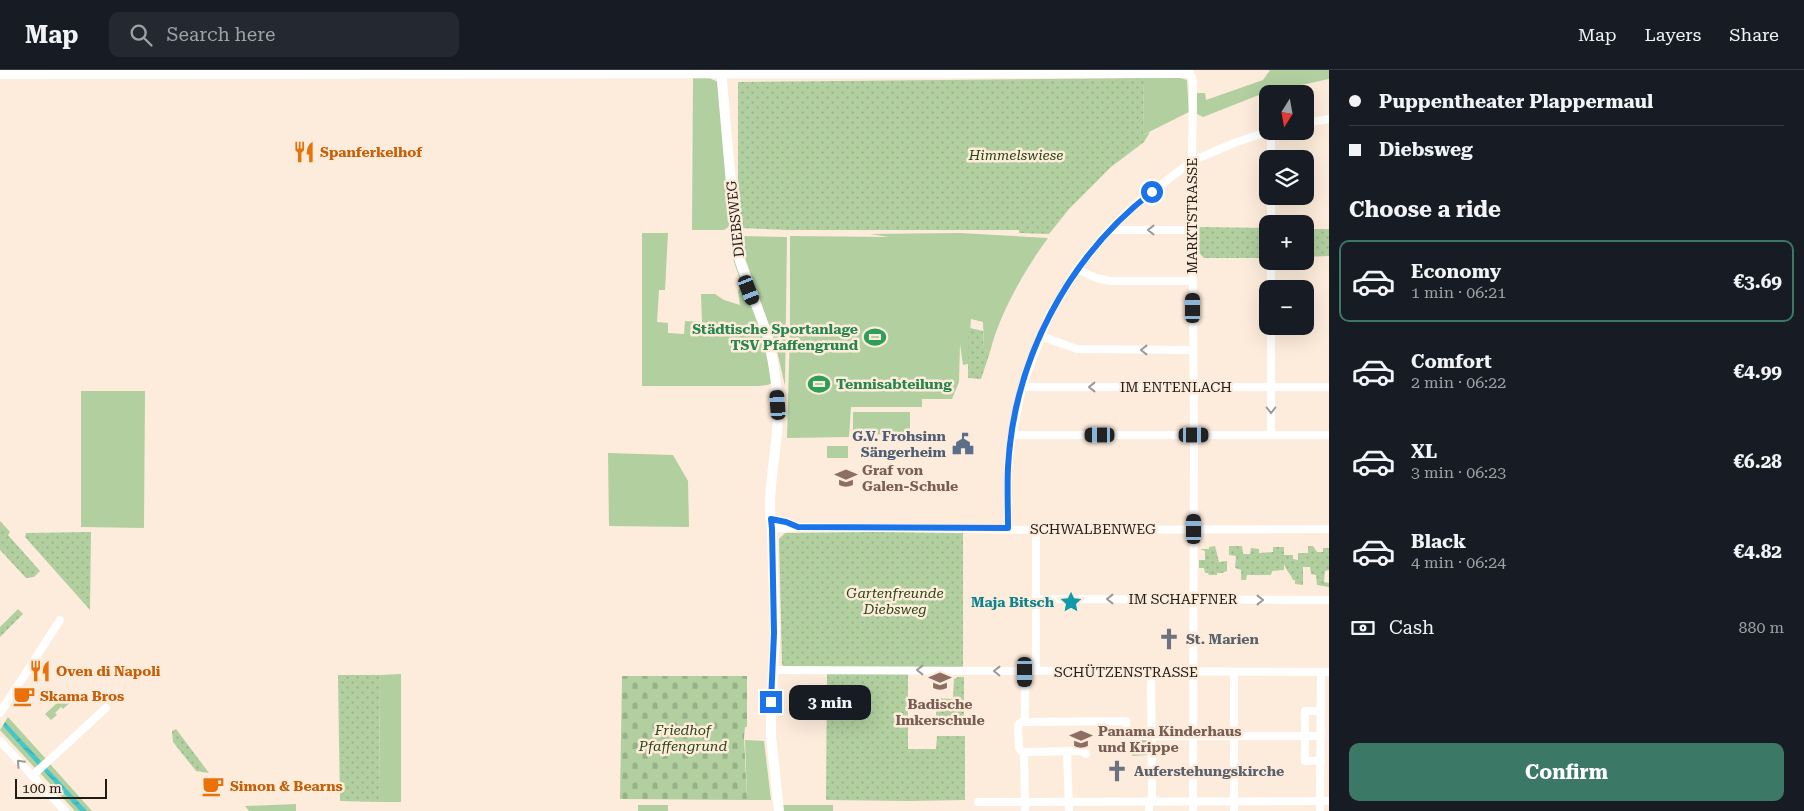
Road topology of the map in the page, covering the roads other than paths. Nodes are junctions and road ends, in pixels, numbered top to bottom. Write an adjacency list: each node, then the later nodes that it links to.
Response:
1 (722, 71): 2 (street); 3 (street); 23 (street, DIEBSWEG)
2 (1189, 71): 7 (street, MARKTSTRASSE)
3 (0, 74)
4 (1329, 119): 5 (street)
5 (1314, 122)
6 (1259, 135): 7 (street)
7 (1192, 161): 8 (street); 9 (street, MARKTSTRASSE)
8 (1109, 230): 9 (street, one-way to 8); 10 (street)
9 (1192, 230): 11 (street, MARKTSTRASSE)
10 (1077, 269): 11 (street); 13 (street)
11 (1193, 281): 14 (street, MARKTSTRASSE)
12 (1271, 335): 17 (street)
13 (1040, 336): 14 (street, one-way to 13); 15 (street)
14 (1193, 350): 16 (street, MARKTSTRASSE)
15 (1022, 387): 16 (street, IM ENTENLACH, one-way to 15); 19 (street)
16 (1193, 387): 17 (street, IM ENTENLACH); 20 (street, MARKTSTRASSE)
17 (1272, 387): 18 (street, IM ENTENLACH); 21 (street, one-way to 21)
18 (1329, 387)
19 (1012, 435): 20 (street); 24 (street)
20 (1194, 435): 21 (street); 25 (street, MARKTSTRASSE)
21 (1272, 435): 22 (street)
22 (1329, 435)
23 (773, 526): 24 (street, SCHWALBENWEG); 32 (street, DIEBSWEG)
24 (1008, 528): 27 (street, SCHWALBENWEG)
25 (1194, 529): 26 (street, SCHWALBENWEG); 27 (street, SCHWALBENWEG); 29 (street, MARKTSTRASSE)
26 (1329, 529)
27 (1036, 530): 28 (street)
28 (1036, 599): 29 (street, IM SCHAFFNER, one-way to 28); 33 (street)
29 (1194, 600): 30 (street, IM SCHAFFNER, one-way to 30); 36 (street, MARKTSTRASSE)
30 (1329, 600)
31 (60, 620): 41 (street)
32 (773, 670): 34 (street, SCHÜTZENSTRASSE, one-way to 32); 64 (street, DIEBSWEG)
33 (1036, 671): 34 (street, SCHÜTZENSTRASSE); 35 (street, SCHÜTZENSTRASSE)
34 (1025, 672): 42 (street)
35 (1151, 672): 36 (street, SCHÜTZENSTRASSE); 43 (street)
36 (1194, 672): 37 (street, SCHÜTZENSTRASSE); 44 (street, MARKTSTRASSE)
37 (1234, 672): 38 (street, SCHÜTZENSTRASSE); 45 (street)
38 (1325, 672): 40 (street)
39 (106, 708): 53 (street)
40 (1321, 711): 46 (street); 47 (street)
41 (0, 713)
42 (1025, 722): 43 (street); 50 (street)
43 (1152, 736): 44 (street); 60 (street)
44 (1194, 736): 45 (street); 61 (street, MARKTSTRASSE)
45 (1234, 736): 46 (street); 62 (street)
46 (1305, 736): 47 (street); 52 (street)
47 (1321, 736): 52 (street)
48 (0, 741): 53 (street, one-way to 48)
49 (1067, 751): 50 (street); 51 (street); 58 (street)
50 (1024, 752): 57 (street)
51 (1086, 754)
52 (1321, 761): 55 (street)
53 (32, 776): 63 (street)
54 (1277, 801): 55 (street); 62 (street); 71 (street)
55 (1325, 801): 72 (street)
56 (978, 802): 57 (street)
57 (1025, 802): 58 (street); 65 (street)
58 (1069, 802): 59 (street); 66 (street)
59 (1110, 802): 60 (street); 67 (street)
60 (1149, 802): 61 (street); 68 (street)
61 (1193, 802): 62 (street); 69 (street, MARKTSTRASSE)
62 (1234, 802): 70 (street)
63 (65, 811)
64 (779, 811)
65 (1025, 811)
66 (1069, 811)
67 (1110, 811)
68 (1149, 811)
69 (1193, 811)
70 (1234, 811)
71 (1277, 811)
72 (1320, 811)

